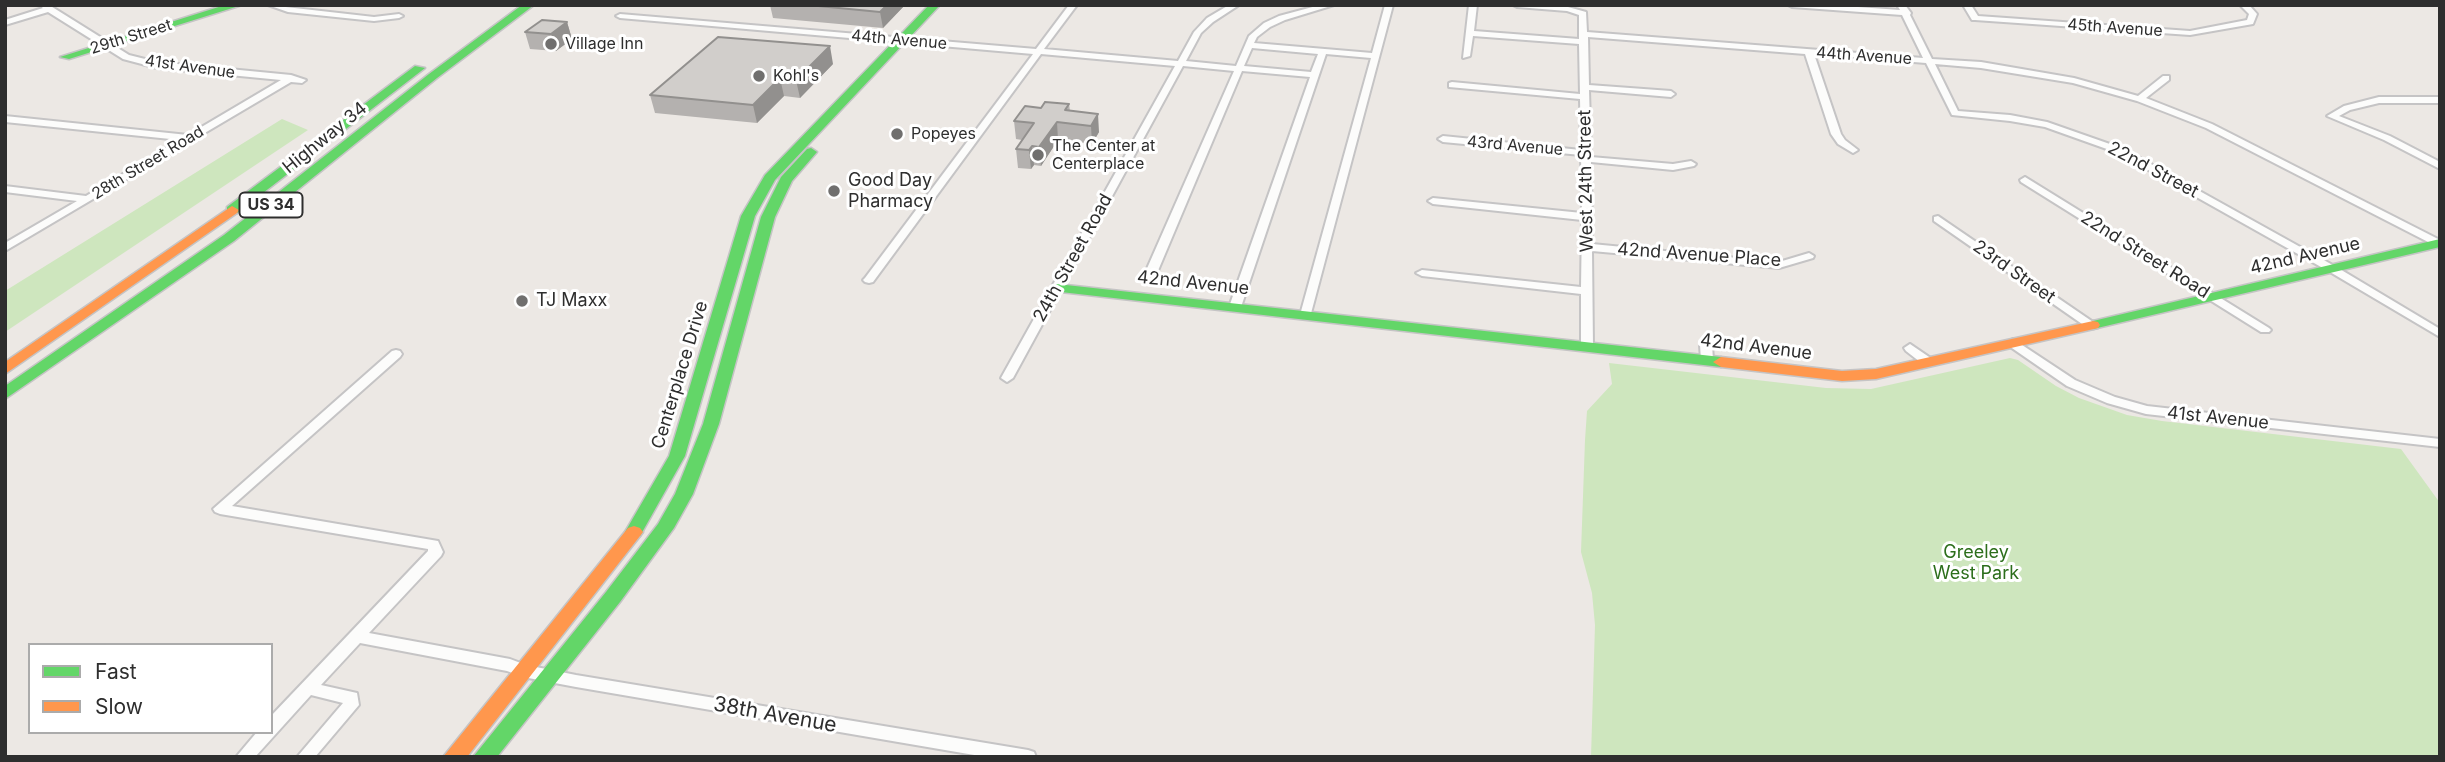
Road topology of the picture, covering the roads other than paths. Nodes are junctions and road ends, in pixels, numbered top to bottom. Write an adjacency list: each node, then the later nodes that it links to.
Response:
1 (237, 5): 26 (main road, 29th Street)
2 (272, 5): 19 (street)
3 (507, 5): 46 (main road, Highway 34 / US 34)
4 (529, 5): 47 (main road, Highway 34 / US 34)
5 (935, 5): 25 (main road, Centerplace Drive)
6 (951, 5): 25 (main road, Centerplace Drive)
7 (1073, 5): 29 (street)
8 (1235, 5): 35 (street, 24th Street Road)
9 (1330, 5): 27 (street)
10 (1389, 5): 32 (street)
11 (1473, 5): 23 (street)
12 (1517, 5): 24 (street, West 24th Street)
13 (1792, 5): 17 (street)
14 (1967, 5): 21 (street, 45th Avenue)
15 (2244, 5): 21 (street)
16 (46, 7): 22 (street); 26 (street, 41st Avenue)
17 (1831, 7): 18 (street)
18 (1904, 9): 34 (street, 22nd Street)
19 (399, 16)
20 (620, 16): 25 (street, 44th Avenue)
21 (2253, 18)
22 (5, 23)
23 (1469, 33): 24 (street, 44th Avenue); 31 (street)
24 (1584, 38): 30 (street, 44th Avenue); 41 (street, West 24th Street)
25 (909, 41): 29 (street, 44th Avenue); 86 (main road, Centerplace Drive); 87 (main road, Centerplace Drive)
26 (106, 44): 33 (main road, 29th Street); 39 (street, 41st Avenue)
27 (1249, 45): 28 (street); 36 (street)
28 (1323, 51): 32 (street); 37 (street)
29 (1041, 52): 35 (street, 44th Avenue); 67 (street)
30 (1809, 52): 34 (street, 44th Avenue); 50 (street)
31 (1466, 55)
32 (1376, 56): 72 (street)
33 (65, 57)
34 (1931, 61): 43 (street, 44th Avenue); 64 (street, 22nd Street)
35 (1179, 64): 36 (street, 44th Avenue); 68 (street, 24th Street Road)
36 (1239, 69): 37 (street, 44th Avenue); 65 (street)
37 (1315, 75): 71 (street)
38 (2166, 78): 43 (street)
39 (296, 79): 48 (street, 28th Street Road)
40 (1452, 85): 41 (street)
41 (1586, 92): 42 (street); 51 (street, West 24th Street)
42 (1671, 94)
43 (2140, 99): 60 (street, 44th Avenue)
44 (2440, 100): 53 (street)
45 (5, 119): 48 (street)
46 (343, 127): 47 (main road); 81 (main road, Highway 34 / US 34)
47 (369, 128): 83 (main road, Highway 34 / US 34)
48 (189, 138): 56 (street, 28th Street Road)
49 (1443, 139): 51 (street, 43rd Avenue)
50 (1853, 150)
51 (1586, 156): 52 (street, 43rd Avenue); 58 (street, West 24th Street)
52 (1691, 164)
53 (2440, 166)
54 (2025, 180): 70 (street, 22nd Street Road)
55 (5, 189): 56 (street)
56 (88, 199): 62 (street, 28th Street Road)
57 (1433, 201): 58 (street)
58 (1587, 217): 61 (street, West 24th Street)
59 (1938, 219): 73 (street, 23rd Street)
60 (2439, 243): 64 (main road, 42nd Avenue)
61 (1588, 247): 63 (street, 42nd Avenue Place); 69 (street, West 24th Street)
62 (5, 248)
63 (1809, 256)
64 (2334, 270): 70 (main road, 42nd Avenue); 75 (street, 22nd Street)
65 (1151, 273)
66 (1422, 273): 69 (street)
67 (869, 280)
68 (1057, 288): 71 (main road, 42nd Avenue); 82 (street, 24th Street Road)
69 (1587, 291): 77 (street, West 24th Street)
70 (2213, 297): 73 (main road, 42nd Avenue); 74 (street, 22nd Street Road)
71 (1235, 307): 72 (main road, 42nd Avenue)
72 (1306, 315): 77 (main road, 42nd Avenue)
73 (2089, 324): 76 (main road, 42nd Avenue)
74 (2265, 330)
75 (2440, 334)
76 (2013, 343): 80 (main road, 42nd Avenue); 84 (street, 41st Avenue)
77 (1587, 347): 80 (main road, 42nd Avenue)
78 (1910, 348): 80 (street)
79 (396, 354): 85 (street)
80 (1928, 362)
81 (5, 369)
82 (1007, 378)
83 (5, 394)
84 (2440, 443)
85 (356, 636): 86 (street, 38th Avenue); 88 (street)
86 (523, 671): 87 (street, 38th Avenue); 93 (main road, Centerplace Drive)
87 (549, 676): 94 (main road, Centerplace Drive); 95 (street, 38th Avenue)
88 (307, 688): 89 (street); 92 (street)
89 (273, 725)
90 (265, 734): 91 (street)
91 (244, 757)
92 (305, 757)
93 (454, 757)
94 (484, 757)
95 (1028, 757)

